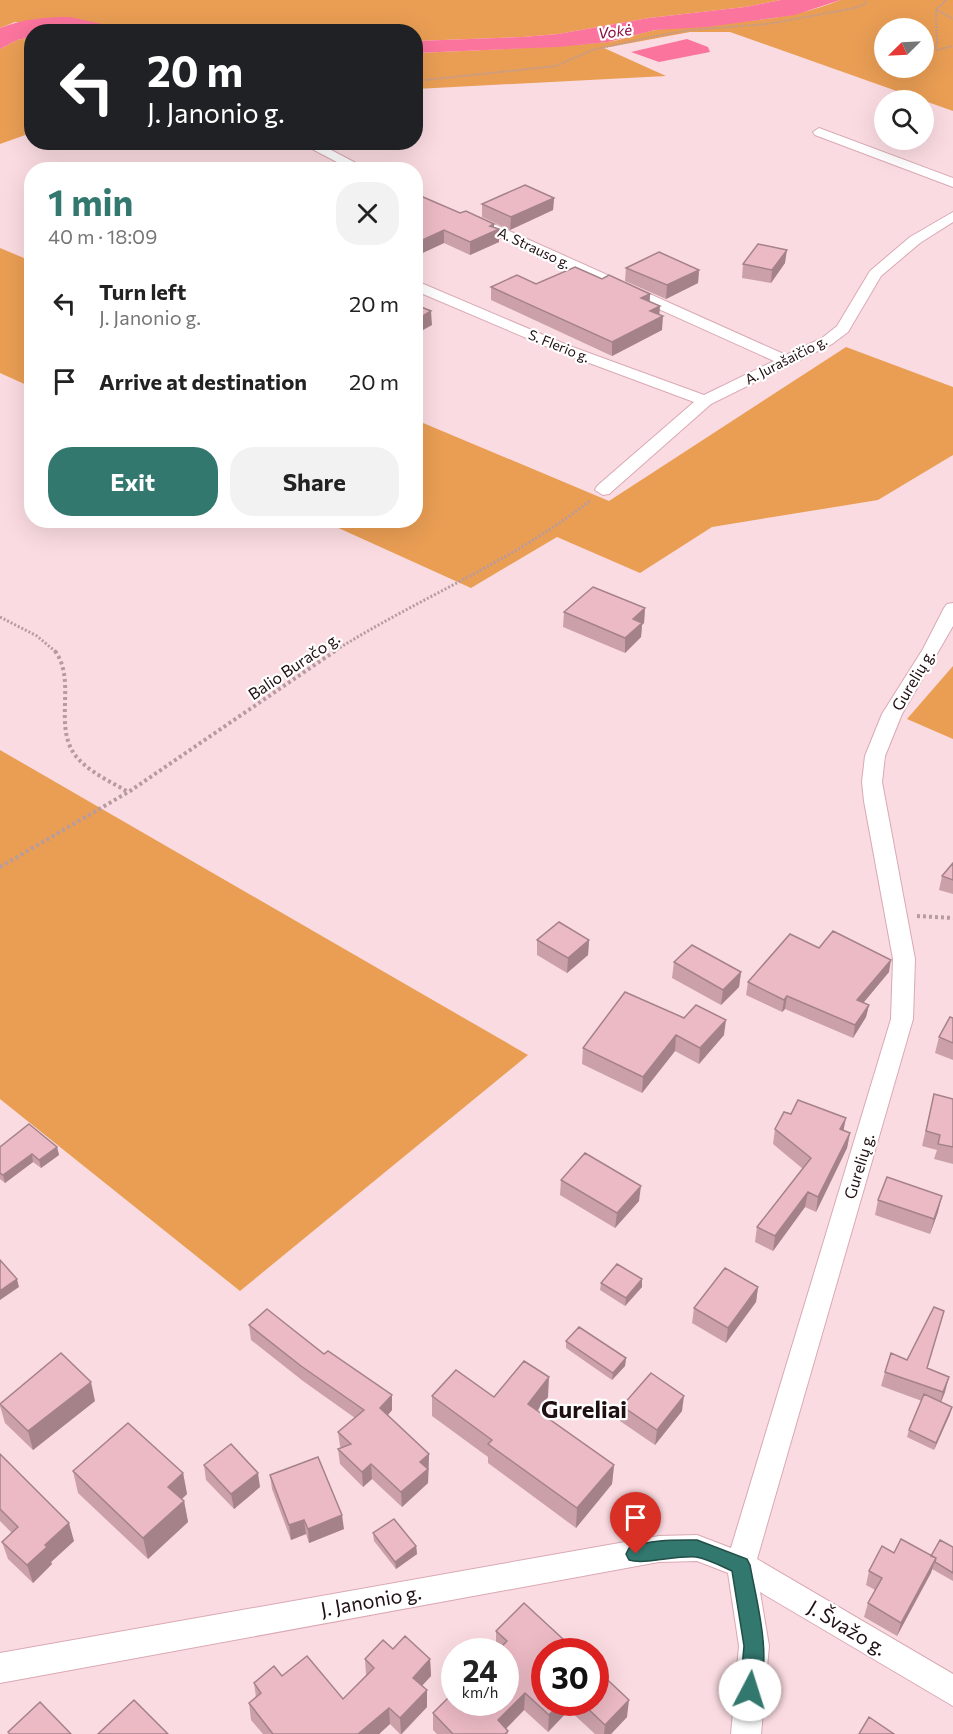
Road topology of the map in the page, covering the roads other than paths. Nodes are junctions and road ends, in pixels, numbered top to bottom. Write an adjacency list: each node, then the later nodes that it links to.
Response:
1 (819, 132): 4 (street)
2 (322, 150): 3 (street)
3 (346, 162)
4 (953, 183)
5 (458, 213): 8 (street, A. Strauso g.)
6 (953, 216): 8 (street, A. Jurašaičio g.)
7 (423, 289): 9 (street, S. Flerio g.)
8 (784, 360): 9 (street, A. Jurašaičio g.)
9 (705, 401): 10 (street, A. Jurašaičio g.)
10 (603, 490)
11 (953, 608): 12 (street, Gurelių g.)
12 (741, 1565): 13 (street, J. Janonio g.); 14 (street, J. Švažo g.); 15 (street, Gurelių g.)
13 (0, 1668)
14 (953, 1691)
15 (746, 1734)

